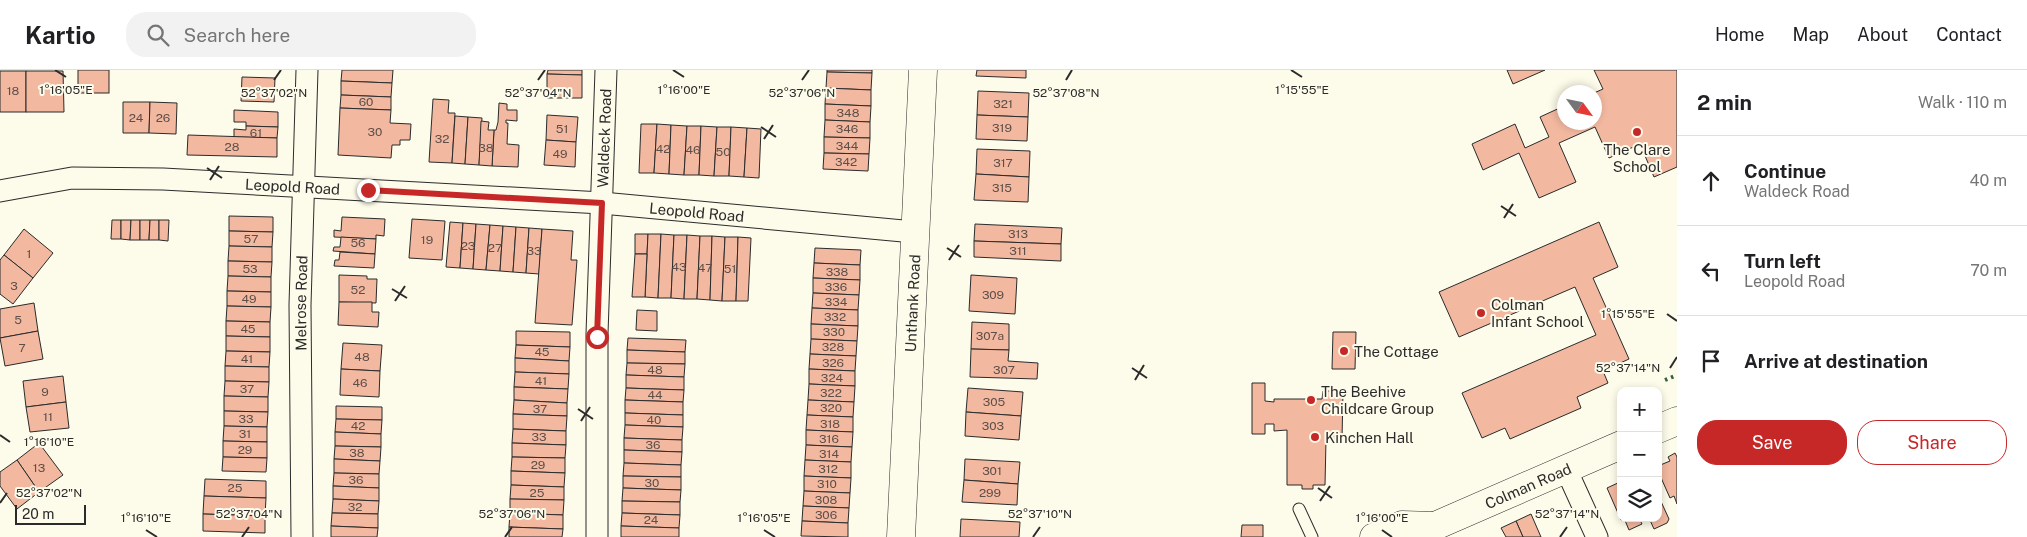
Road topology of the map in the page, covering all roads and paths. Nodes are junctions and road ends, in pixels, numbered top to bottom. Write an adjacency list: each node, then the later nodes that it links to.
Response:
1 (307, 70): 4 (street, Melrose Road)
2 (606, 70): 6 (street, Waldeck Road)
3 (923, 70): 7 (main road, Unthank Road)
4 (303, 186): 5 (street, Leopold Road); 6 (street, Leopold Road); 14 (street, Melrose Road)
5 (0, 191)
6 (602, 203): 7 (street, Leopold Road); 15 (street, Waldeck Road)
7 (914, 232): 16 (main road, Unthank Road)
8 (1677, 421): 9 (main road)
9 (1662, 427)
10 (1617, 447): 11 (main road, Colman Road)
11 (1566, 469): 13 (main road, Colman Road); 19 (street)
12 (1299, 509): 17 (lane)
13 (1428, 531): 18 (main road, Colman Road)
14 (302, 537)
15 (596, 537)
16 (901, 537)
17 (1312, 537)
18 (1374, 537)
19 (1597, 537)

